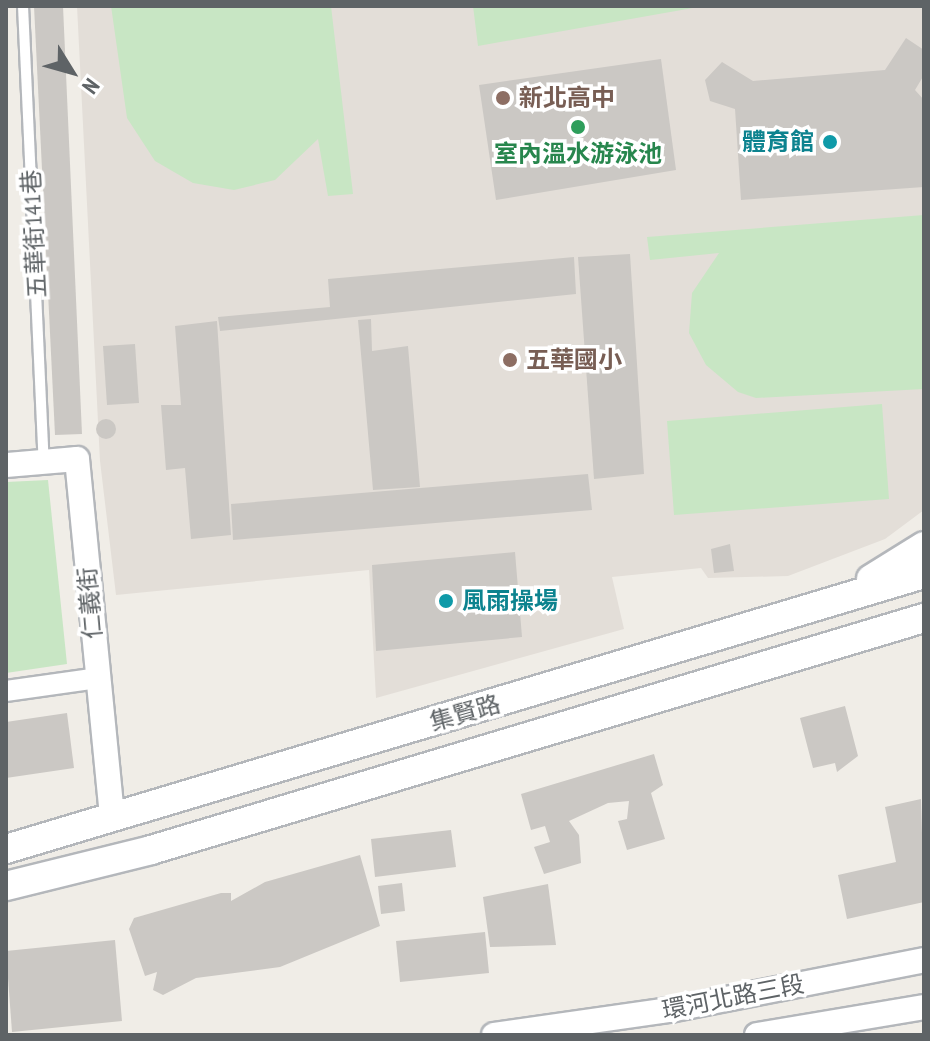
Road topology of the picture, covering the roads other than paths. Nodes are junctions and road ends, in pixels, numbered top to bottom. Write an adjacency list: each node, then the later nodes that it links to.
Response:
1 (23, 6): 2 (lane, 五華街141巷)
2 (44, 462): 3 (street, 仁義街); 8 (street, 仁義街)
3 (6, 465)
4 (924, 546): 6 (main road)
5 (924, 574): 6 (main road, 集賢路)
6 (837, 600): 10 (main road, 集賢路)
7 (924, 618): 12 (main road, 集賢路)
8 (98, 678): 9 (street); 10 (street, 仁義街)
9 (6, 691)
10 (112, 818): 11 (main road, 集賢路)
11 (6, 849)
12 (151, 850): 13 (main road, 集賢路); 14 (main road)
13 (6, 886)
14 (6, 906)
15 (924, 960): 17 (street, 環河北路三段)
16 (924, 1007): 18 (street, 環河北路三段)
17 (494, 1035)
18 (757, 1035)

